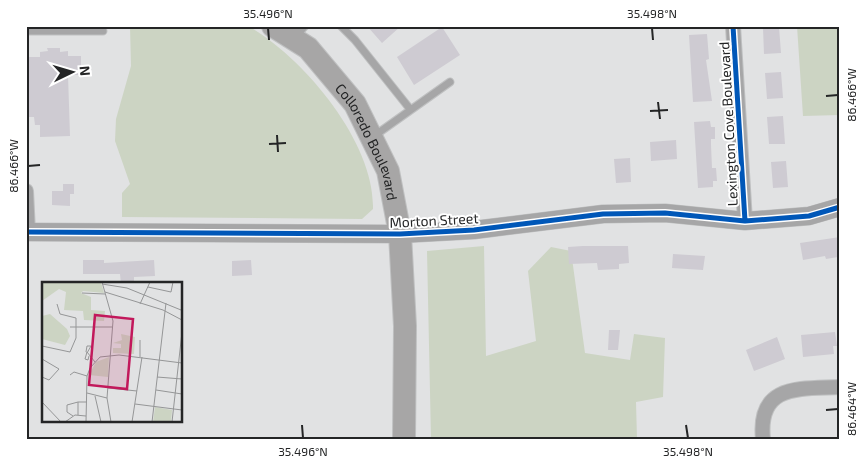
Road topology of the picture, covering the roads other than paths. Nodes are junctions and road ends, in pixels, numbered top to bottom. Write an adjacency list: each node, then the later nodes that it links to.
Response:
1 (273, 26): 6 (highway, Colloredo Boulevard)
2 (342, 26): 8 (lane)
3 (733, 26): 12 (street, Lexington Cove Boulevard)
4 (103, 31): 5 (lane)
5 (26, 32)
6 (299, 33): 9 (highway, Colloredo Boulevard)
7 (450, 82): 8 (lane)
8 (410, 110): 9 (lane)
9 (371, 137): 14 (highway, Colloredo Boulevard)
10 (26, 191): 13 (street)
11 (840, 207): 12 (street, Morton Street)
12 (744, 221): 14 (street, Morton Street)
13 (27, 232): 14 (street, Morton Street)
14 (400, 234): 16 (highway, Colloredo Boulevard)
15 (840, 387): 17 (street)
16 (404, 439)
17 (763, 439)

